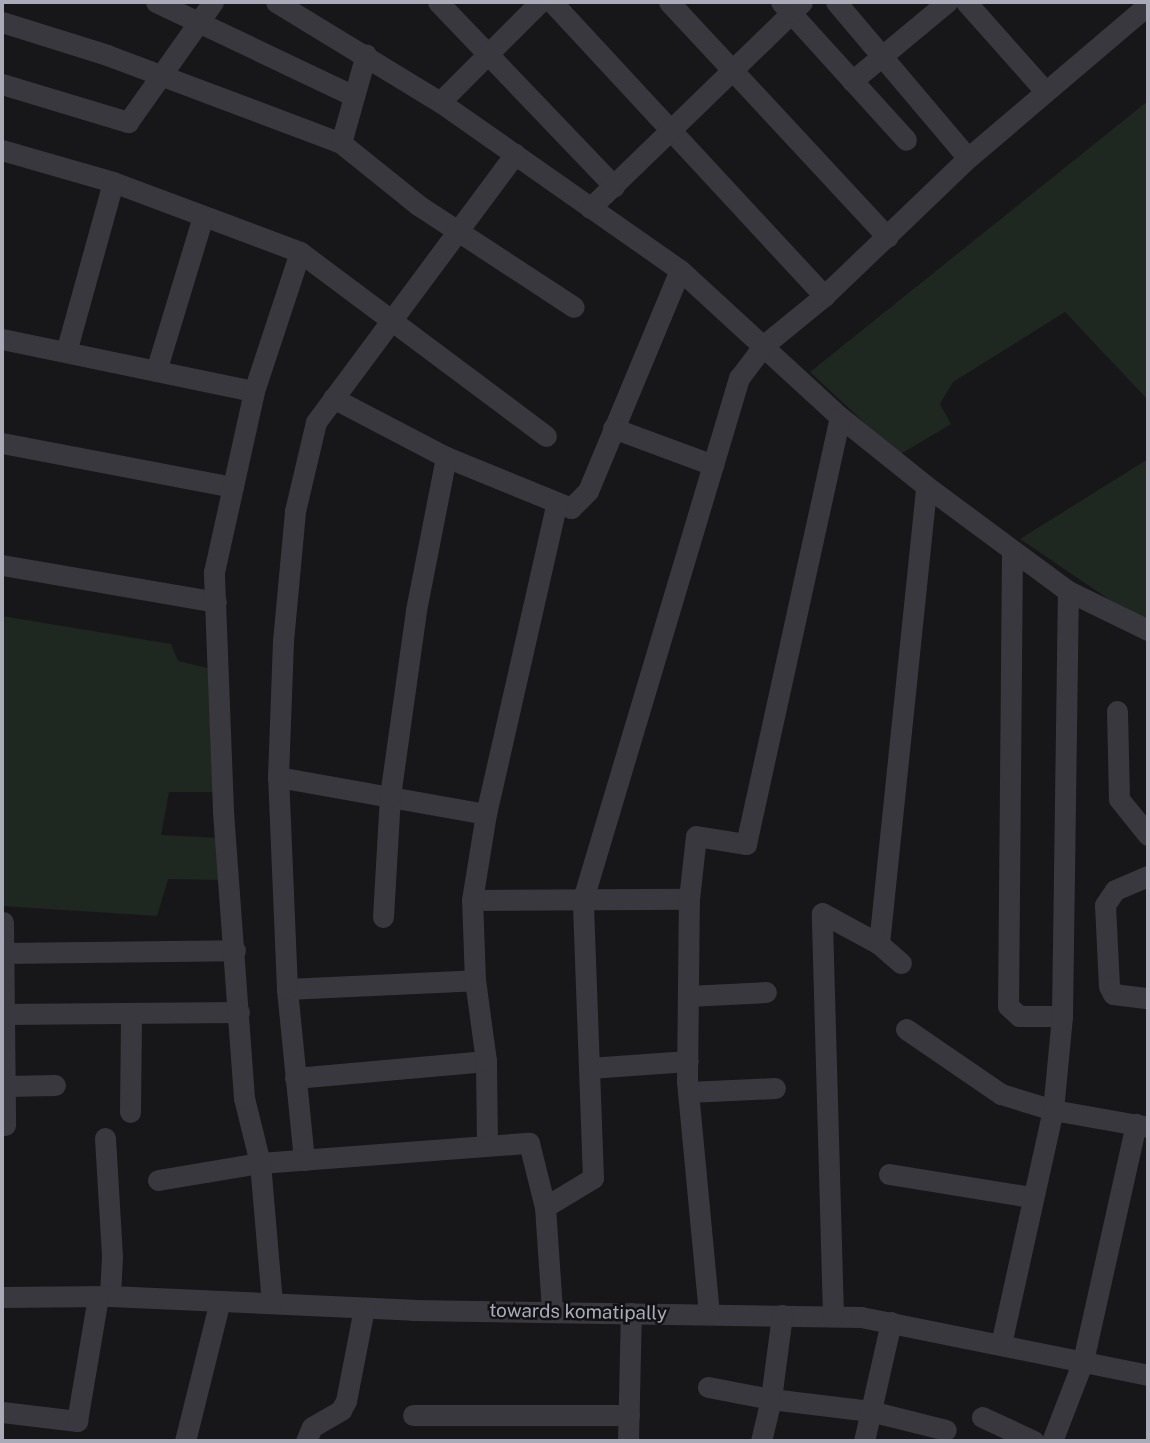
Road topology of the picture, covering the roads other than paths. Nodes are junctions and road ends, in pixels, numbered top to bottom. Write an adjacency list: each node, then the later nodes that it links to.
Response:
1 (156, 2): 13 (street)
2 (213, 2): 13 (street)
3 (275, 2): 16 (street)
4 (438, 2): 15 (street)
5 (540, 2): 15 (street)
6 (552, 2): 25 (street)
7 (669, 2): 18 (street)
8 (836, 2): 17 (street)
9 (947, 2): 17 (street)
10 (966, 2): 22 (street)
11 (791, 5): 18 (street); 20 (street)
12 (1148, 5): 22 (street)
13 (199, 21): 19 (street); 23 (street)
14 (2, 23): 19 (street)
15 (485, 52): 24 (street); 32 (street)
16 (366, 54): 23 (street); 24 (street)
17 (883, 55): 20 (street); 30 (street)
18 (732, 69): 25 (street); 36 (street)
19 (162, 76): 21 (street); 27 (street)
20 (852, 80): 26 (street)
21 (2, 83)
22 (1044, 90): 30 (street)
23 (354, 96): 27 (street)
24 (440, 102): 29 (street)
25 (670, 130): 32 (street); 39 (street)
26 (906, 140)
27 (341, 143): 35 (street)
28 (2, 150): 31 (street)
29 (514, 154): 33 (street); 35 (street)
30 (968, 158): 36 (street)
31 (113, 182): 34 (street); 44 (street)
32 (614, 186): 33 (street)
33 (590, 208): 38 (street)
34 (203, 216): 37 (street); 45 (street)
35 (460, 233): 40 (street); 41 (street)
36 (887, 237): 39 (street)
37 (300, 252): 41 (street); 46 (street)
38 (680, 270): 43 (street); 49 (street)
39 (824, 296): 43 (street)
40 (574, 307)
41 (390, 323): 47 (street); 50 (street)
42 (2, 339): 44 (street)
43 (764, 345): 48 (street); 53 (street)
44 (66, 352): 45 (street)
45 (156, 371): 46 (street)
46 (254, 391): 55 (street)
47 (333, 398): 52 (street); 63 (street)
48 (840, 417): 54 (street); 69 (street)
49 (613, 428): 53 (street); 56 (street)
50 (546, 436)
51 (2, 443): 55 (street)
52 (446, 457): 56 (street); 64 (street)
53 (713, 465): 68 (street)
54 (926, 486): 57 (street); 73 (street)
55 (233, 487): 60 (street)
56 (556, 505): 65 (street)
57 (1012, 551): 59 (street); 85 (street)
58 (2, 565): 60 (street)
59 (1068, 592): 61 (street); 85 (street)
60 (216, 602): 74 (street)
61 (1148, 630)
62 (1117, 710): 66 (street)
63 (278, 777): 64 (street); 78 (street)
64 (390, 796): 65 (street); 71 (street)
65 (485, 814): 70 (street)
66 (1148, 835)
67 (1148, 876): 81 (street)
68 (583, 899): 69 (street); 70 (street); 89 (street)
69 (689, 899): 80 (street)
70 (472, 900): 77 (street)
71 (383, 917)
72 (3, 922): 75 (street)
73 (879, 944): 76 (street); 116 (street)
74 (235, 950): 75 (street); 82 (street)
75 (2, 953): 84 (street)
76 (901, 963)
77 (475, 980): 78 (street); 87 (street)
78 (287, 989): 90 (street)
79 (766, 992): 80 (street)
80 (688, 996): 88 (street)
81 (1148, 998)
82 (239, 1012): 83 (street); 102 (street)
83 (131, 1013): 84 (street); 96 (street)
84 (3, 1014): 92 (street)
85 (1062, 1016): 95 (street)
86 (906, 1029): 95 (street)
87 (485, 1061): 90 (street); 100 (street)
88 (688, 1061): 89 (street); 94 (street)
89 (589, 1068): 106 (street)
90 (295, 1078): 101 (street)
91 (55, 1085): 92 (street)
92 (6, 1086): 97 (street)
93 (775, 1088): 94 (street)
94 (688, 1092): 114 (street)
95 (1053, 1110): 98 (street); 105 (street)
96 (130, 1112)
97 (5, 1125)
98 (1142, 1125): 119 (street)
99 (106, 1138): 108 (street)
100 (487, 1145): 101 (street); 106 (street)
101 (304, 1160): 102 (street)
102 (260, 1163): 104 (street); 110 (street)
103 (889, 1174): 105 (street)
104 (158, 1180)
105 (1031, 1197): 118 (street)
106 (545, 1207): 112 (street)
107 (2, 1297): 108 (street, towards komatipally)
108 (104, 1297): 109 (street, towards komatipally); 124 (street)
109 (220, 1301): 110 (street, towards komatipally); 129 (street)
110 (272, 1303): 111 (street, towards komatipally)
111 (364, 1308): 112 (street, towards komatipally); 130 (street)
112 (552, 1311): 113 (street, towards komatipally)
113 (631, 1313): 114 (street, towards komatipally); 126 (street)
114 (709, 1314): 115 (street, towards komatipally)
115 (782, 1314): 116 (street, towards komatipally); 122 (street)
116 (833, 1316): 117 (street, towards komatipally)
117 (891, 1322): 118 (street, towards komatipally); 123 (street)
118 (1001, 1344): 119 (street, towards komatipally)
119 (1083, 1361): 120 (street, towards komatipally); 135 (street)
120 (1148, 1375)
121 (708, 1387): 122 (street)
122 (771, 1399): 123 (street); 132 (street)
123 (870, 1411): 128 (street); 133 (street)
124 (2, 1412)
125 (413, 1415): 126 (street)
126 (629, 1415): 131 (street)
127 (982, 1417): 134 (street)
128 (946, 1430)
129 (185, 1441)
130 (306, 1441)
131 (628, 1441)
132 (761, 1441)
133 (864, 1441)
134 (1034, 1441)
135 (1052, 1441)

